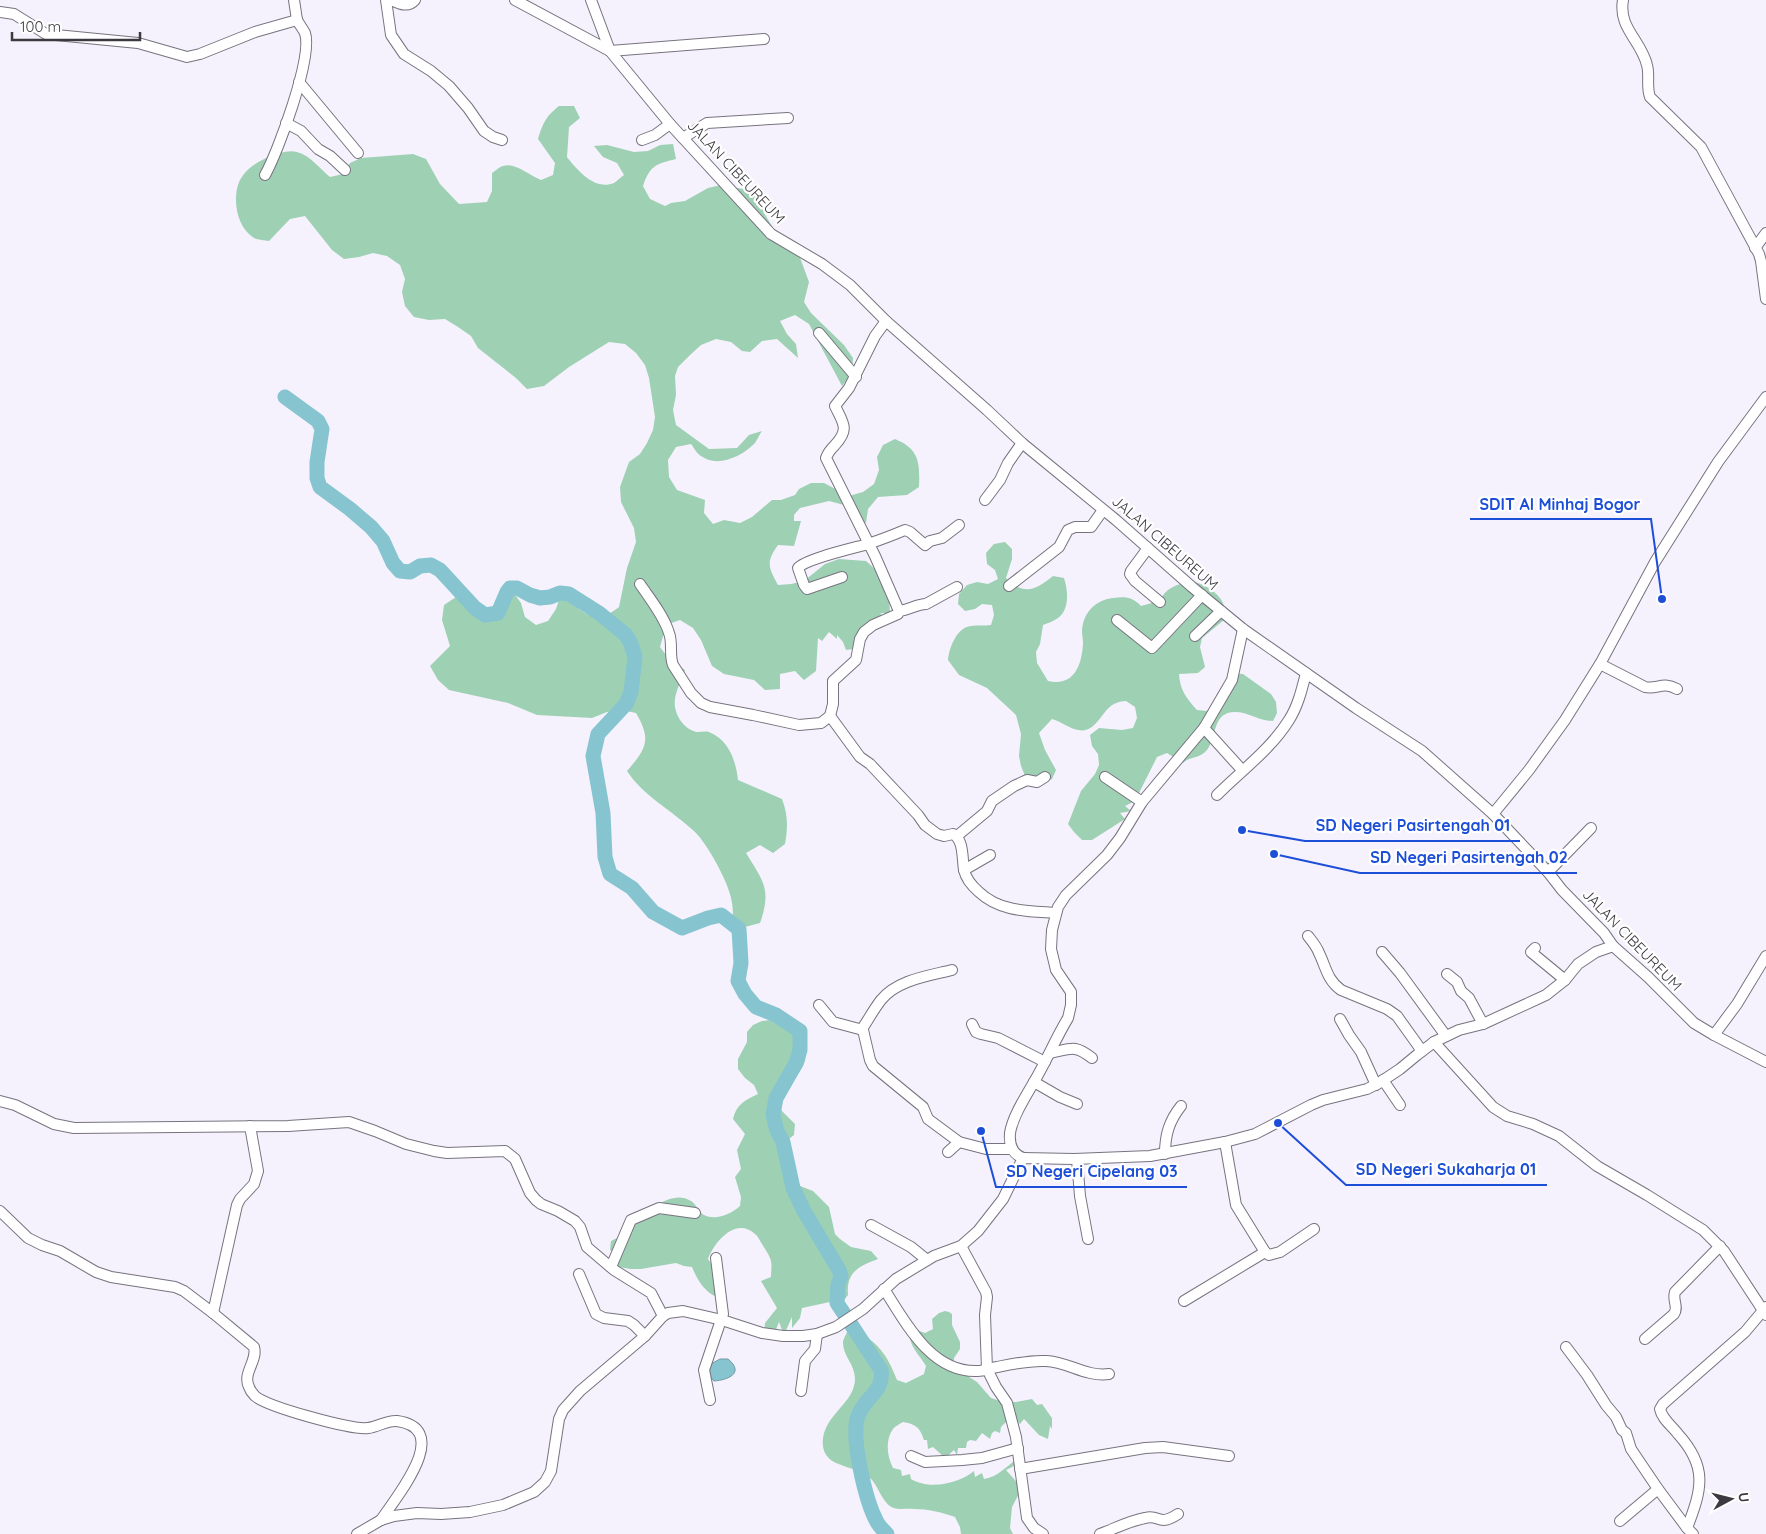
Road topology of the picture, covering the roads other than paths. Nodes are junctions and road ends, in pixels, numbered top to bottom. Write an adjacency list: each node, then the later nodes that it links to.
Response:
1 (294, 0): 9 (street)
2 (386, 0): 17 (street)
3 (391, 0): 4 (street)
4 (415, 0)
5 (515, 0): 11 (street)
6 (592, 0): 11 (street, JALAN CIBEUREUM)
7 (1623, 0): 23 (street)
8 (0, 12): 9 (street)
9 (296, 20): 12 (street)
10 (764, 39): 11 (street)
11 (610, 50): 15 (street, JALAN CIBEUREUM)
12 (299, 82): 14 (street); 19 (street)
13 (788, 118): 16 (street)
14 (286, 123): 20 (street); 21 (street)
15 (670, 124): 16 (street, JALAN CIBEUREUM); 18 (street)
16 (682, 138): 25 (street, JALAN CIBEUREUM)
17 (502, 140)
18 (642, 140)
19 (358, 153)
20 (345, 170)
21 (265, 175)
22 (1766, 233): 23 (street)
23 (1755, 248): 24 (street)
24 (1766, 300)
25 (886, 321): 27 (street); 29 (street, JALAN CIBEUREUM)
26 (819, 333): 27 (street)
27 (856, 377): 33 (street)
28 (1766, 398): 46 (street)
29 (1022, 443): 30 (street); 31 (street, JALAN CIBEUREUM)
30 (985, 500)
31 (1104, 510): 34 (street, JALAN CIBEUREUM); 37 (street)
32 (959, 525): 33 (street)
33 (869, 544): 35 (street); 41 (street)
34 (1148, 548): 39 (street, JALAN CIBEUREUM); 40 (street)
35 (842, 577)
36 (640, 584): 49 (street)
37 (1010, 586)
38 (957, 587): 41 (street)
39 (1202, 595): 42 (street, JALAN CIBEUREUM); 43 (street)
40 (1160, 602)
41 (899, 611): 49 (street)
42 (1221, 611): 44 (street, JALAN CIBEUREUM); 45 (street)
43 (1117, 620)
44 (1243, 628): 47 (street, JALAN CIBEUREUM); 50 (street)
45 (1195, 636)
46 (1600, 664): 48 (street); 56 (street)
47 (1306, 673): 51 (street); 56 (street, JALAN CIBEUREUM)
48 (1677, 689)
49 (830, 716): 58 (street)
50 (1204, 728): 51 (street); 55 (street)
51 (1242, 770): 54 (street)
52 (1045, 777): 58 (street)
53 (1105, 777): 55 (street)
54 (1217, 795)
55 (1142, 802): 62 (street)
56 (1493, 814): 61 (street, JALAN CIBEUREUM)
57 (1591, 828): 61 (street)
58 (957, 836): 60 (street)
59 (990, 855): 60 (street)
60 (964, 870): 62 (street)
61 (1548, 872): 64 (street, JALAN CIBEUREUM)
62 (1056, 913): 80 (street)
63 (1308, 936): 79 (street)
64 (1613, 946): 70 (street); 76 (street, JALAN CIBEUREUM)
65 (1535, 948): 70 (street)
66 (1382, 952): 77 (street)
67 (1766, 956): 76 (street)
68 (952, 970): 75 (street)
69 (1447, 974): 74 (street)
70 (1564, 980): 74 (street)
71 (819, 1005): 75 (street)
72 (1340, 1019): 84 (street)
73 (972, 1024): 80 (street)
74 (1483, 1024): 77 (street)
75 (862, 1029): 90 (street)
76 (1714, 1035): 82 (street, JALAN CIBEUREUM)
77 (1446, 1036): 78 (street)
78 (1434, 1042): 79 (street); 103 (street)
79 (1422, 1051): 84 (street)
80 (1047, 1057): 81 (street); 83 (street)
81 (1092, 1058)
82 (1766, 1062)
83 (1034, 1082): 86 (street); 92 (street)
84 (1379, 1082): 88 (street); 91 (street)
85 (0, 1101): 89 (street)
86 (1077, 1104)
87 (1181, 1106): 94 (street)
88 (1400, 1106)
89 (250, 1126): 107 (street); 112 (street)
90 (959, 1142): 92 (street); 93 (street)
91 (1225, 1142): 94 (street); 104 (street)
92 (1012, 1150): 95 (street)
93 (948, 1152)
94 (1165, 1154): 96 (street)
95 (1023, 1158): 96 (street); 102 (street)
96 (1077, 1159): 101 (street)
97 (0, 1211): 112 (street)
98 (695, 1212): 107 (street)
99 (871, 1225): 106 (street)
100 (1314, 1229): 104 (street)
101 (1088, 1239)
102 (961, 1246): 106 (street); 119 (street)
103 (1720, 1246): 111 (street); 117 (street)
104 (1265, 1252): 110 (street)
105 (716, 1258): 114 (street)
106 (928, 1260): 109 (street)
107 (611, 1267): 113 (street)
108 (579, 1274): 116 (street)
109 (884, 1290): 115 (street); 119 (street)
110 (1184, 1301)
111 (1765, 1310): 131 (street)
112 (213, 1312): 129 (street)
113 (663, 1316): 114 (street); 116 (street)
114 (722, 1320): 115 (street); 122 (street)
115 (817, 1334): 121 (street)
116 (645, 1336): 129 (street)
117 (1645, 1338)
118 (1566, 1348): 127 (street)
119 (987, 1369): 120 (street); 123 (street)
120 (1109, 1374)
121 (801, 1391)
122 (710, 1400)
123 (1018, 1448): 124 (street); 126 (street)
124 (911, 1456)
125 (1229, 1456): 126 (street)
126 (1020, 1469): 133 (street)
127 (1658, 1489): 130 (street); 131 (street)
128 (1178, 1514): 134 (street)
129 (381, 1520): 132 (street)
130 (1620, 1521)
131 (1690, 1531)
132 (357, 1534)
133 (1043, 1534)
134 (1100, 1534)

